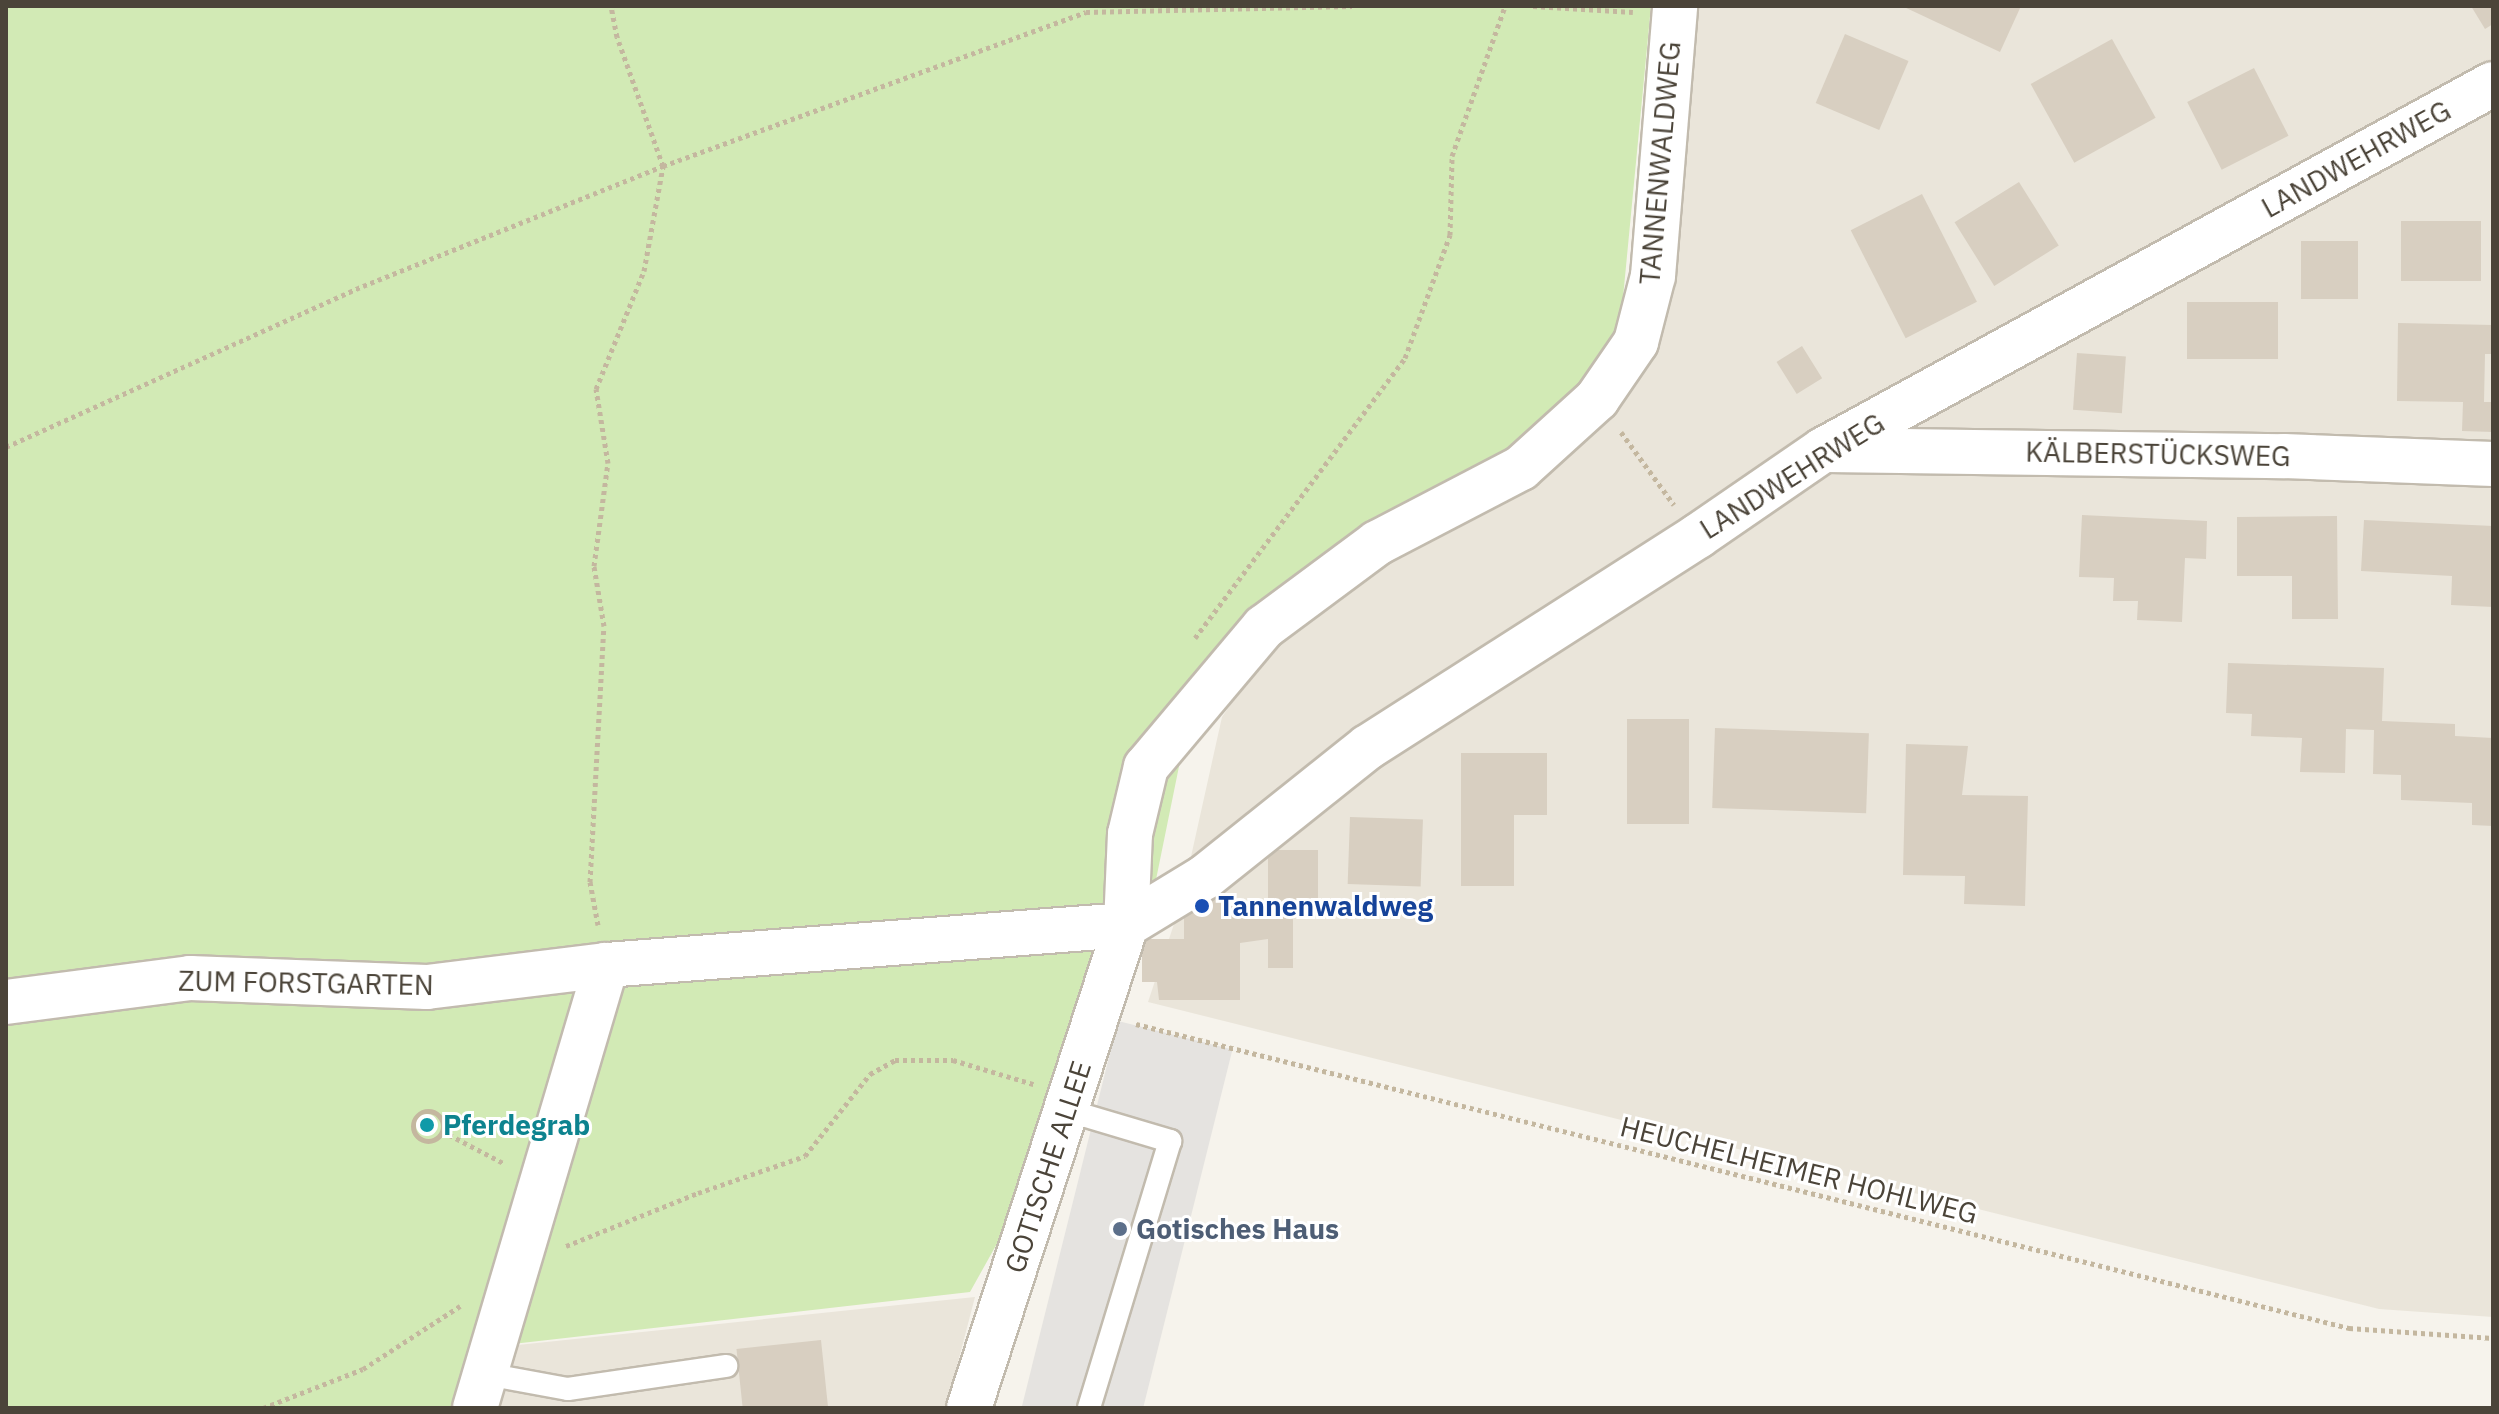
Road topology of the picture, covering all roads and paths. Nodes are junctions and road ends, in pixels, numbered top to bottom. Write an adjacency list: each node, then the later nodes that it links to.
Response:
1 (611, 6): 7 (path)
2 (1352, 6): 7 (path)
3 (1505, 6): 13 (path)
4 (1533, 6): 5 (path)
5 (1675, 10): 8 (street, TANNENWALDWEG)
6 (2493, 84): 10 (street, LANDWEHRWEG)
7 (663, 166): 9 (path); 15 (path)
8 (1597, 399): 12 (path); 14 (street, TANNENWALDWEG)
9 (6, 447)
10 (1823, 450): 11 (street, KÄLBERSTÜCKSWEG); 12 (street, LANDWEHRWEG)
11 (2493, 464)
12 (1698, 536): 14 (street, LANDWEHRWEG)
13 (1190, 645)
14 (1126, 925): 15 (street); 17 (street, GOTISCHE ALLEE)
15 (606, 965): 16 (street, ZUM FORSTGARTEN); 20 (street)
16 (6, 1002)
17 (1099, 1014): 18 (street, GOTISCHE ALLEE); 22 (path, HEUCHELHEIMER HOHLWEG)
18 (1068, 1103): 21 (path); 26 (street, GOTISCHE ALLEE); 27 (lane)
19 (442, 1131): 19 (path); 20 (path)
20 (542, 1184): 21 (street)
21 (517, 1270): 24 (street); 25 (path)
22 (2493, 1338)
23 (726, 1366): 24 (lane)
24 (480, 1391)
25 (263, 1408)
26 (969, 1408)
27 (1089, 1408)

